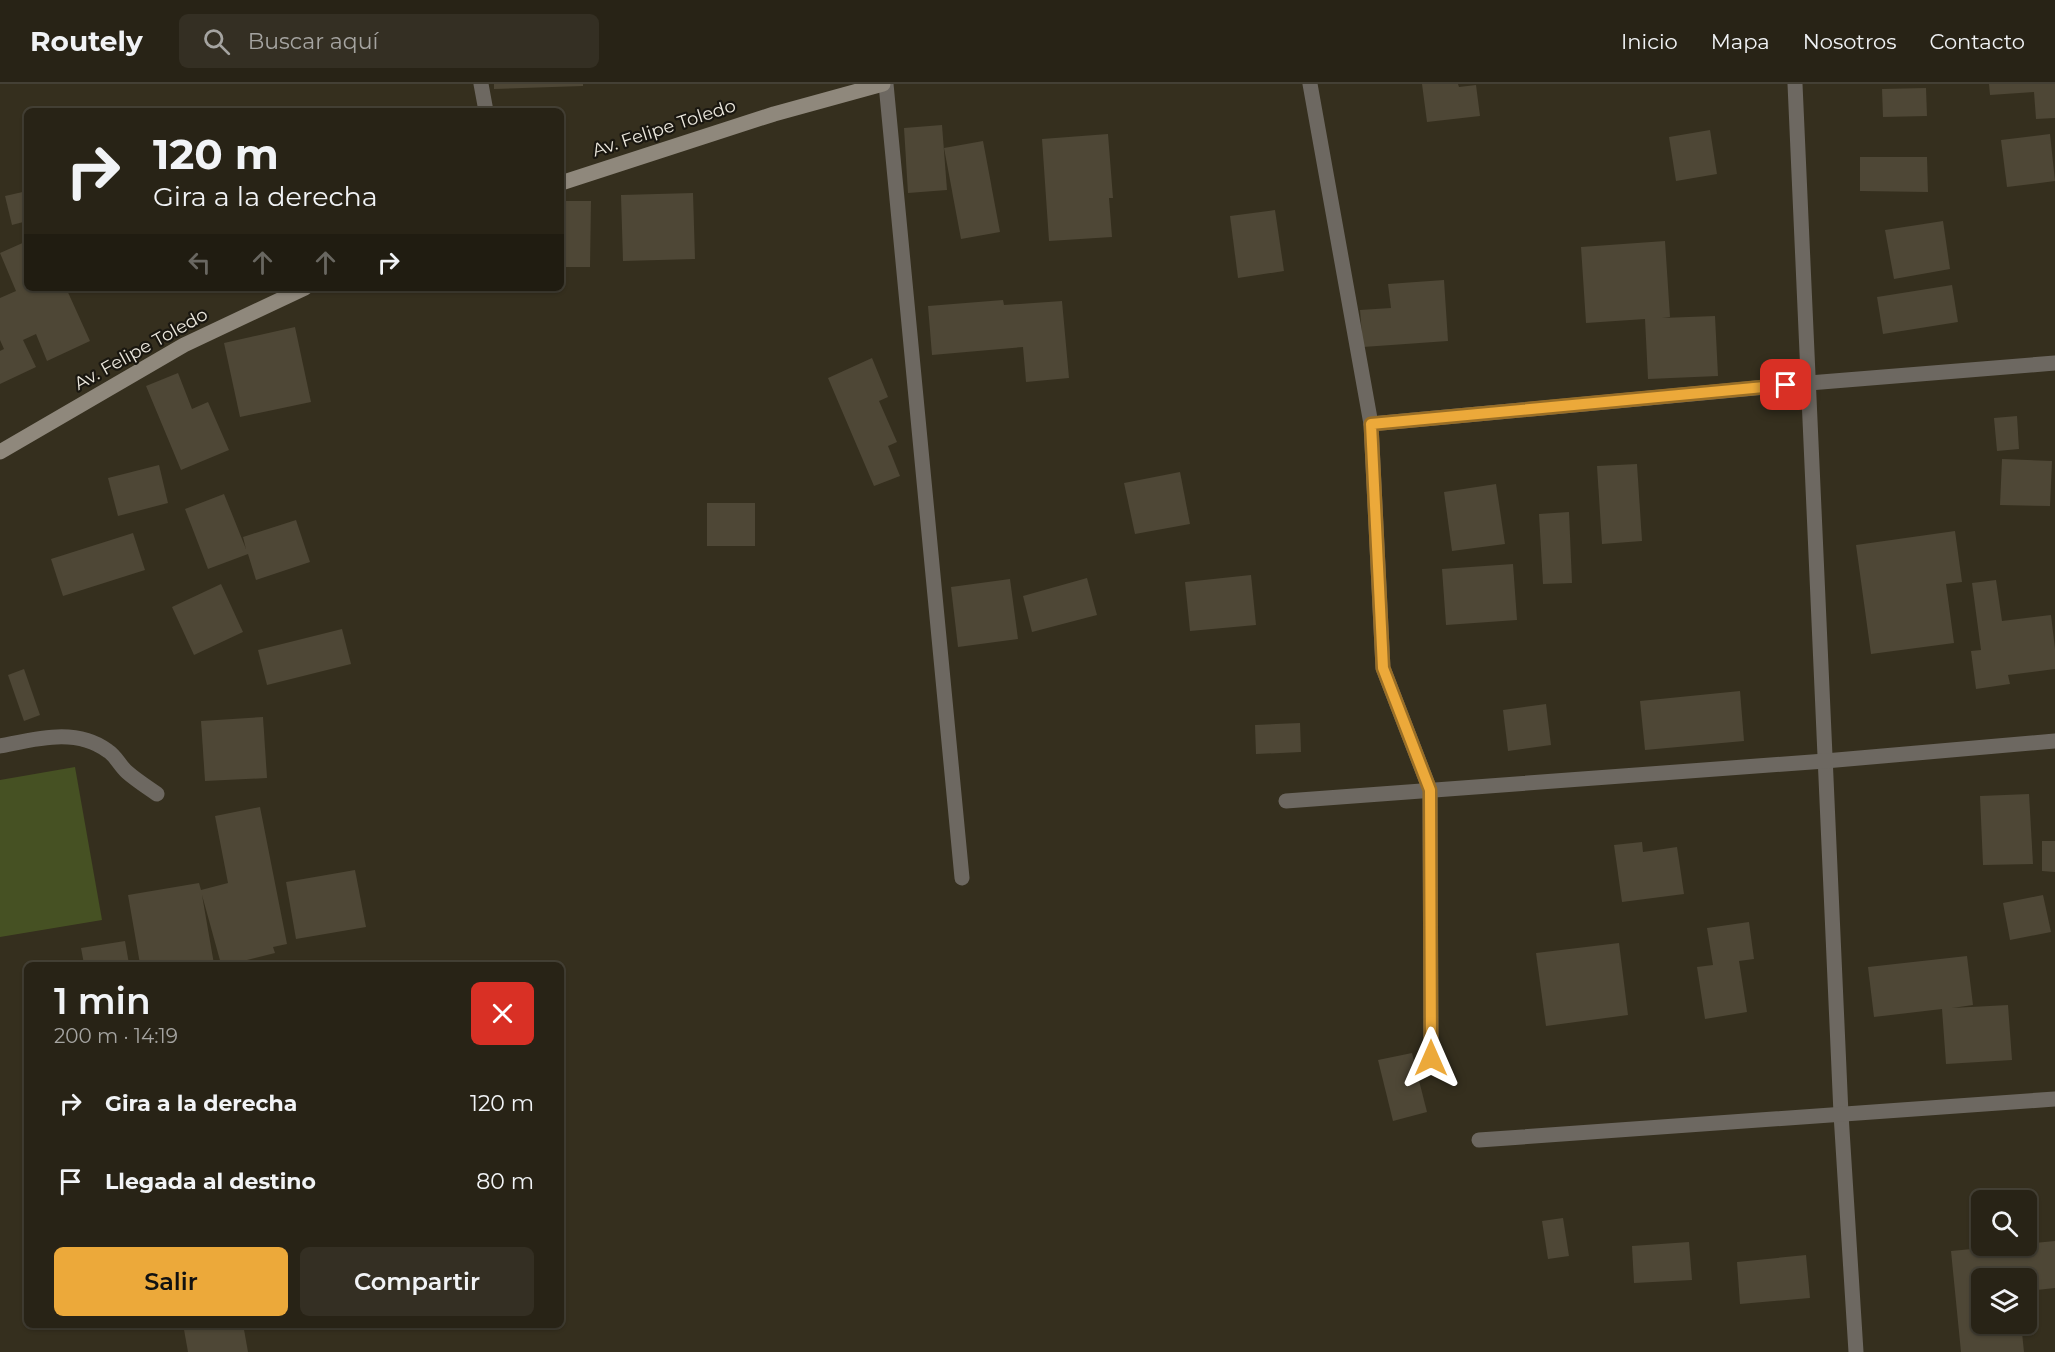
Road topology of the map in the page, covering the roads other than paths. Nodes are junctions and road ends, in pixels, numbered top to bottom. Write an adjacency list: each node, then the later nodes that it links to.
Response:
1 (482, 84): 5 (street)
2 (885, 84): 6 (main road, Av. Felipe Toledo); 18 (street)
3 (1310, 84): 10 (street)
4 (1795, 84): 9 (street)
5 (486, 108)
6 (564, 182)
7 (299, 291): 11 (main road, Av. Felipe Toledo)
8 (2055, 363): 9 (street)
9 (1809, 383): 10 (street); 14 (street)
10 (1371, 424): 15 (street)
11 (0, 452)
12 (2055, 741): 14 (street)
13 (0, 746): 16 (street)
14 (1825, 761): 15 (street); 21 (street)
15 (1430, 790): 17 (street); 19 (street)
16 (157, 794)
17 (1286, 801)
18 (962, 878)
19 (1431, 1058)
20 (2055, 1099): 21 (street)
21 (1841, 1114): 22 (street); 23 (street)
22 (1479, 1140)
23 (1856, 1352)

